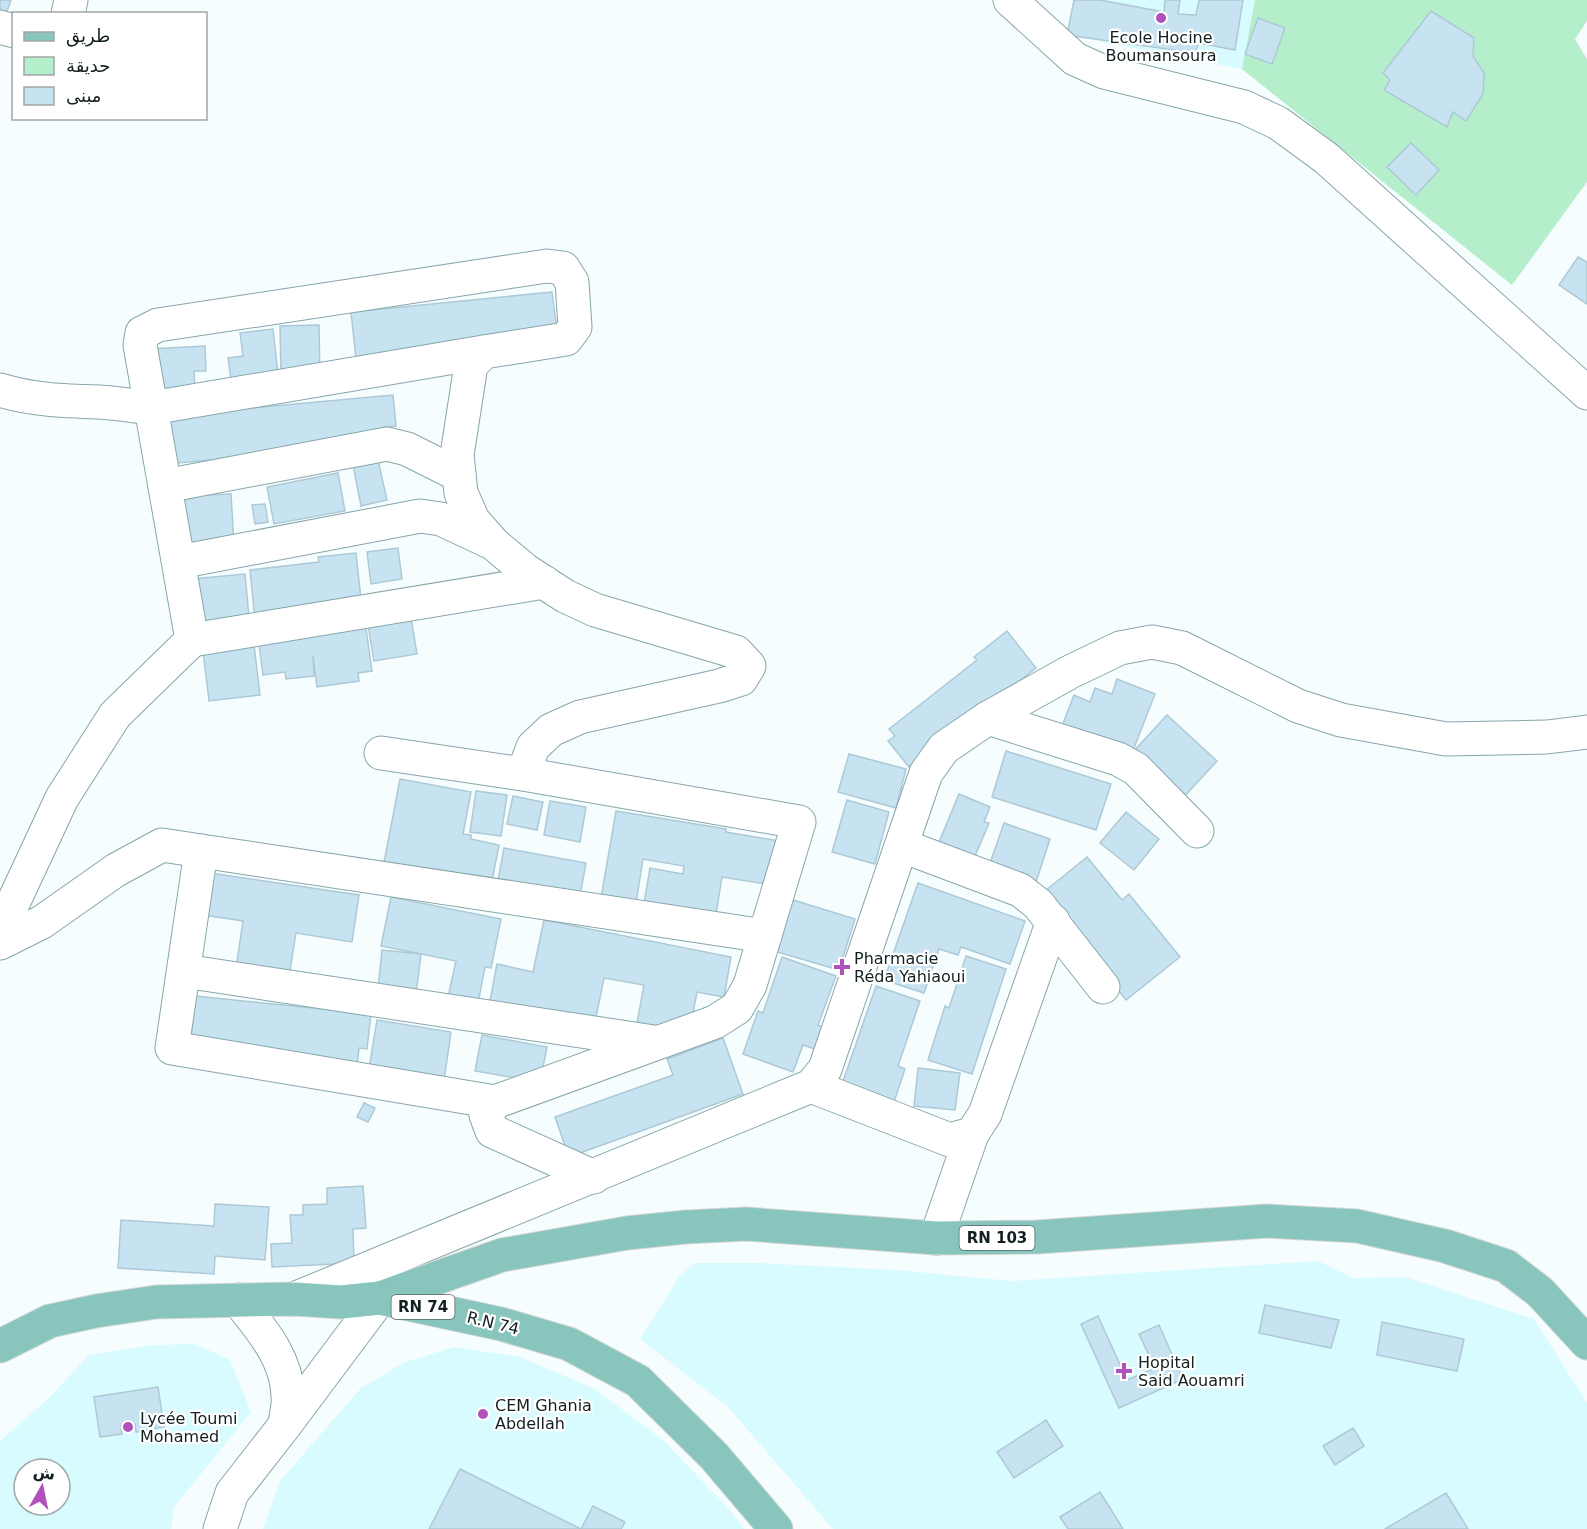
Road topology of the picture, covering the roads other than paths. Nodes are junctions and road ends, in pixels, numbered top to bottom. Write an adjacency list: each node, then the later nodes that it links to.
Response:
1 (1010, 0): 4 (street)
2 (484, 352): 5 (street); 5 (street); 6 (street)
3 (0, 390): 5 (street)
4 (1587, 393)
5 (151, 408): 7 (street)
6 (459, 474): 7 (street); 8 (street)
7 (165, 486): 9 (street)
8 (494, 544): 9 (street); 10 (street)
9 (178, 562): 11 (street)
10 (544, 582): 11 (street); 15 (street)
11 (192, 640): 20 (street)
12 (988, 717): 13 (street); 16 (street); 17 (street)
13 (1587, 732)
14 (381, 753): 15 (street)
15 (523, 774): 21 (street)
16 (1197, 831)
17 (903, 846): 19 (street); 26 (street)
18 (201, 851): 21 (street); 22 (street); 23 (street)
19 (1053, 921): 24 (street); 28 (street)
20 (0, 931)
21 (765, 936): 25 (street)
22 (0, 943)
23 (184, 971): 25 (street); 27 (street)
24 (1103, 987)
25 (658, 1043): 27 (street)
26 (811, 1086): 28 (street); 29 (street)
27 (495, 1102): 29 (street)
28 (972, 1134): 30 (street)
29 (594, 1177): 32 (street)
30 (936, 1238): 31 (main road, RN 103); 34 (main road, RN 103)
31 (380, 1298): 32 (main road, R.N 74 / RN 74); 36 (street); 38 (main road, R.N 74 / RN 74)
32 (294, 1299): 33 (main road, R.N 74 / RN 74)
33 (238, 1300): 35 (main road, R.N 74 / RN 74); 36 (street)
34 (1587, 1343)
35 (0, 1346)
36 (285, 1425): 37 (street)
37 (220, 1529)
38 (776, 1529)

